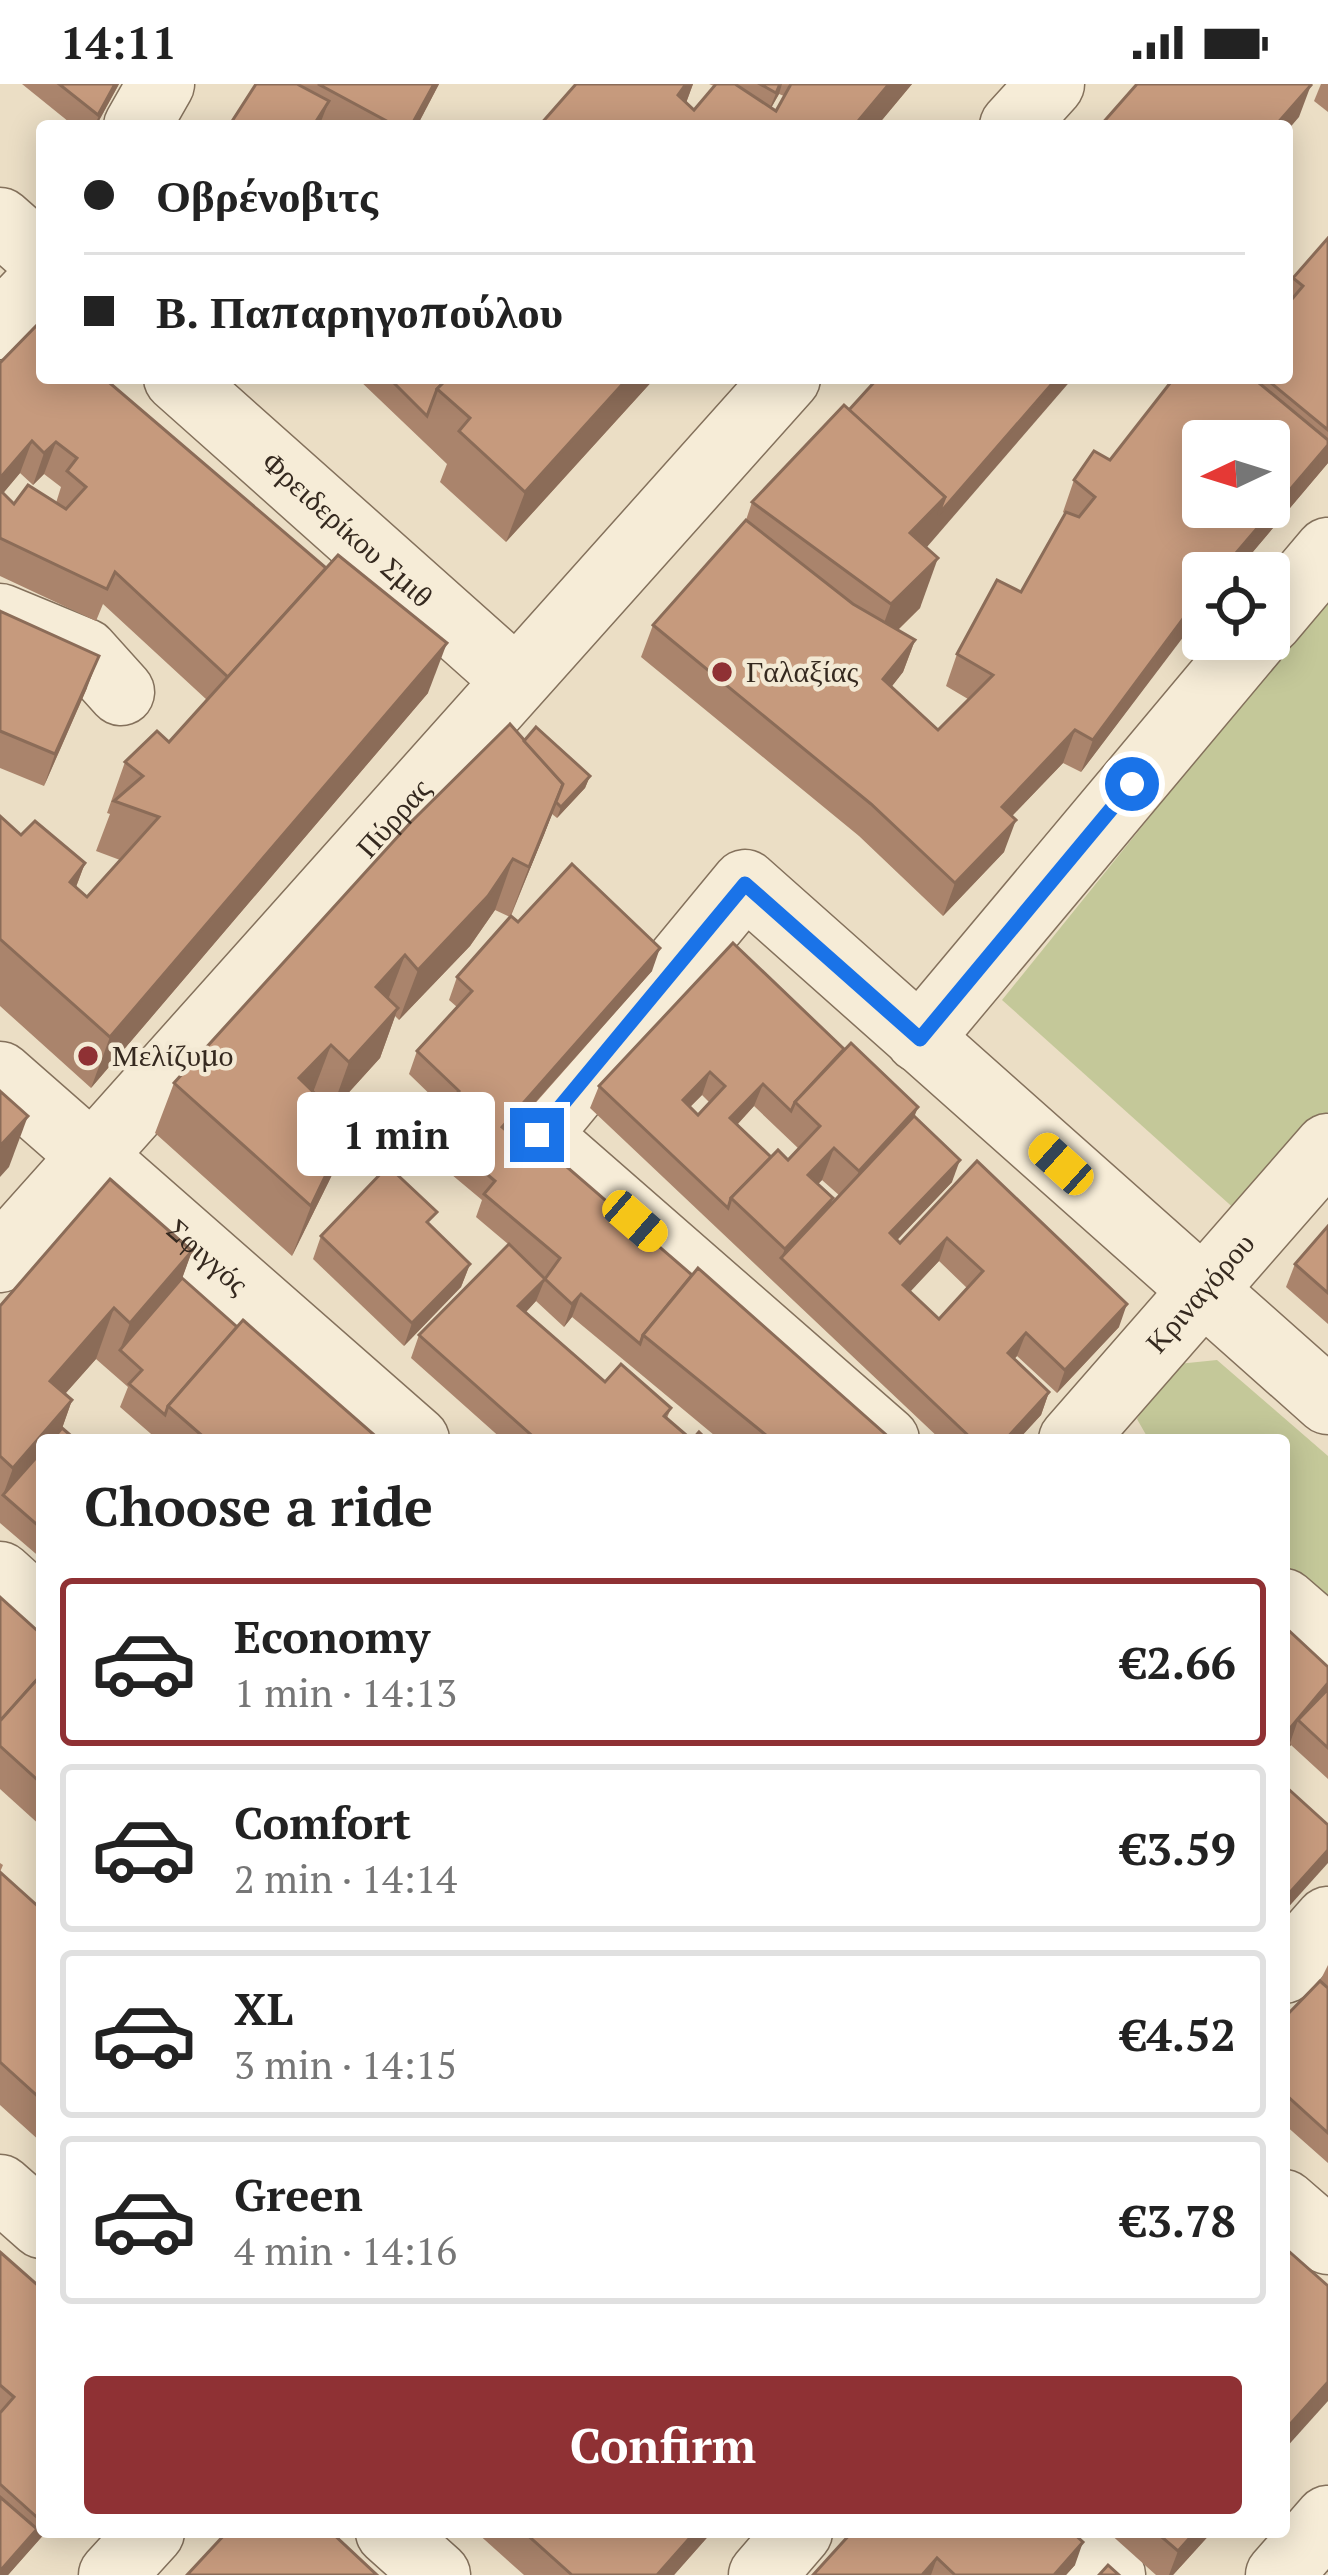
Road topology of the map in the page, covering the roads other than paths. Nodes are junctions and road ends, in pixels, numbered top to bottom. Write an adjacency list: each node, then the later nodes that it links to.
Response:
1 (161, 84): 2 (street)
2 (140, 120)
3 (0, 221): 4 (street)
4 (36, 253)
5 (36, 288): 6 (street)
6 (0, 326)
7 (184, 384): 13 (street, Φρειδερίκου Σμιθ)
8 (782, 384): 13 (street, Πύρρας)
9 (1328, 551): 10 (street)
10 (1290, 596)
11 (0, 617): 14 (street)
12 (1236, 660): 15 (street)
13 (516, 680): 18 (street, Πύρρας)
14 (121, 692)
15 (920, 1039): 20 (street); 23 (street)
16 (0, 1075): 18 (street, Σφιγγός)
17 (1328, 1147): 20 (street, Κριναγόρου)
18 (90, 1154): 19 (street, Πύρρας); 22 (street, Σφιγγός)
19 (0, 1259)
20 (1203, 1290): 21 (street); 24 (street, Κριναγόρου)
21 (1328, 1401)
22 (409, 1434)
23 (879, 1434)
24 (1086, 1434)
25 (0, 1575): 26 (street)
26 (36, 1607)
27 (1290, 1607): 28 (street)
28 (1328, 1640)
29 (1328, 1920): 30 (street)
30 (1290, 1963)
31 (0, 2188): 33 (street)
32 (1290, 2208): 34 (street)
33 (36, 2220)
34 (1328, 2241)
35 (1328, 2519): 44 (street)
36 (146, 2538): 40 (street)
37 (396, 2538): 41 (street)
38 (794, 2538): 42 (street)
39 (1071, 2538): 43 (street)
40 (112, 2575)
41 (437, 2575)
42 (763, 2575)
43 (1112, 2575)
44 (1279, 2575)

